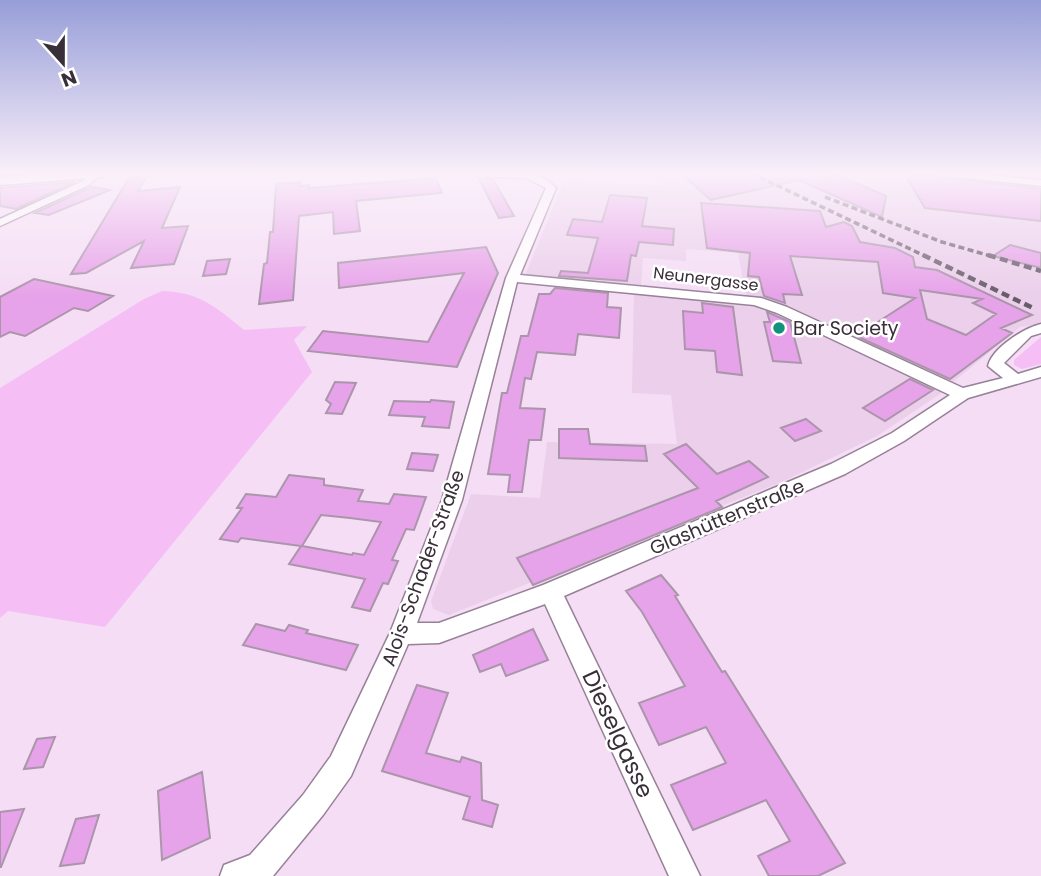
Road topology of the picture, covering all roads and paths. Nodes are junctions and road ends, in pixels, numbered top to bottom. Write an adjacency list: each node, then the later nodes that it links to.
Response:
1 (20, 214): 3 (street)
2 (540, 214): 4 (street, Alois-Schader-Straße)
3 (0, 223)
4 (512, 278): 8 (street, Neunergasse); 10 (street, Alois-Schader-Straße)
5 (1041, 328): 7 (street)
6 (1041, 372): 7 (street, Glashüttenstraße)
7 (1015, 379): 8 (street, Glashüttenstraße)
8 (962, 394): 9 (street, Glashüttenstraße)
9 (551, 592): 10 (street, Glashüttenstraße); 12 (street, Dieselgasse)
10 (401, 634): 11 (street, Alois-Schader-Straße)
11 (251, 873)
12 (685, 876)

